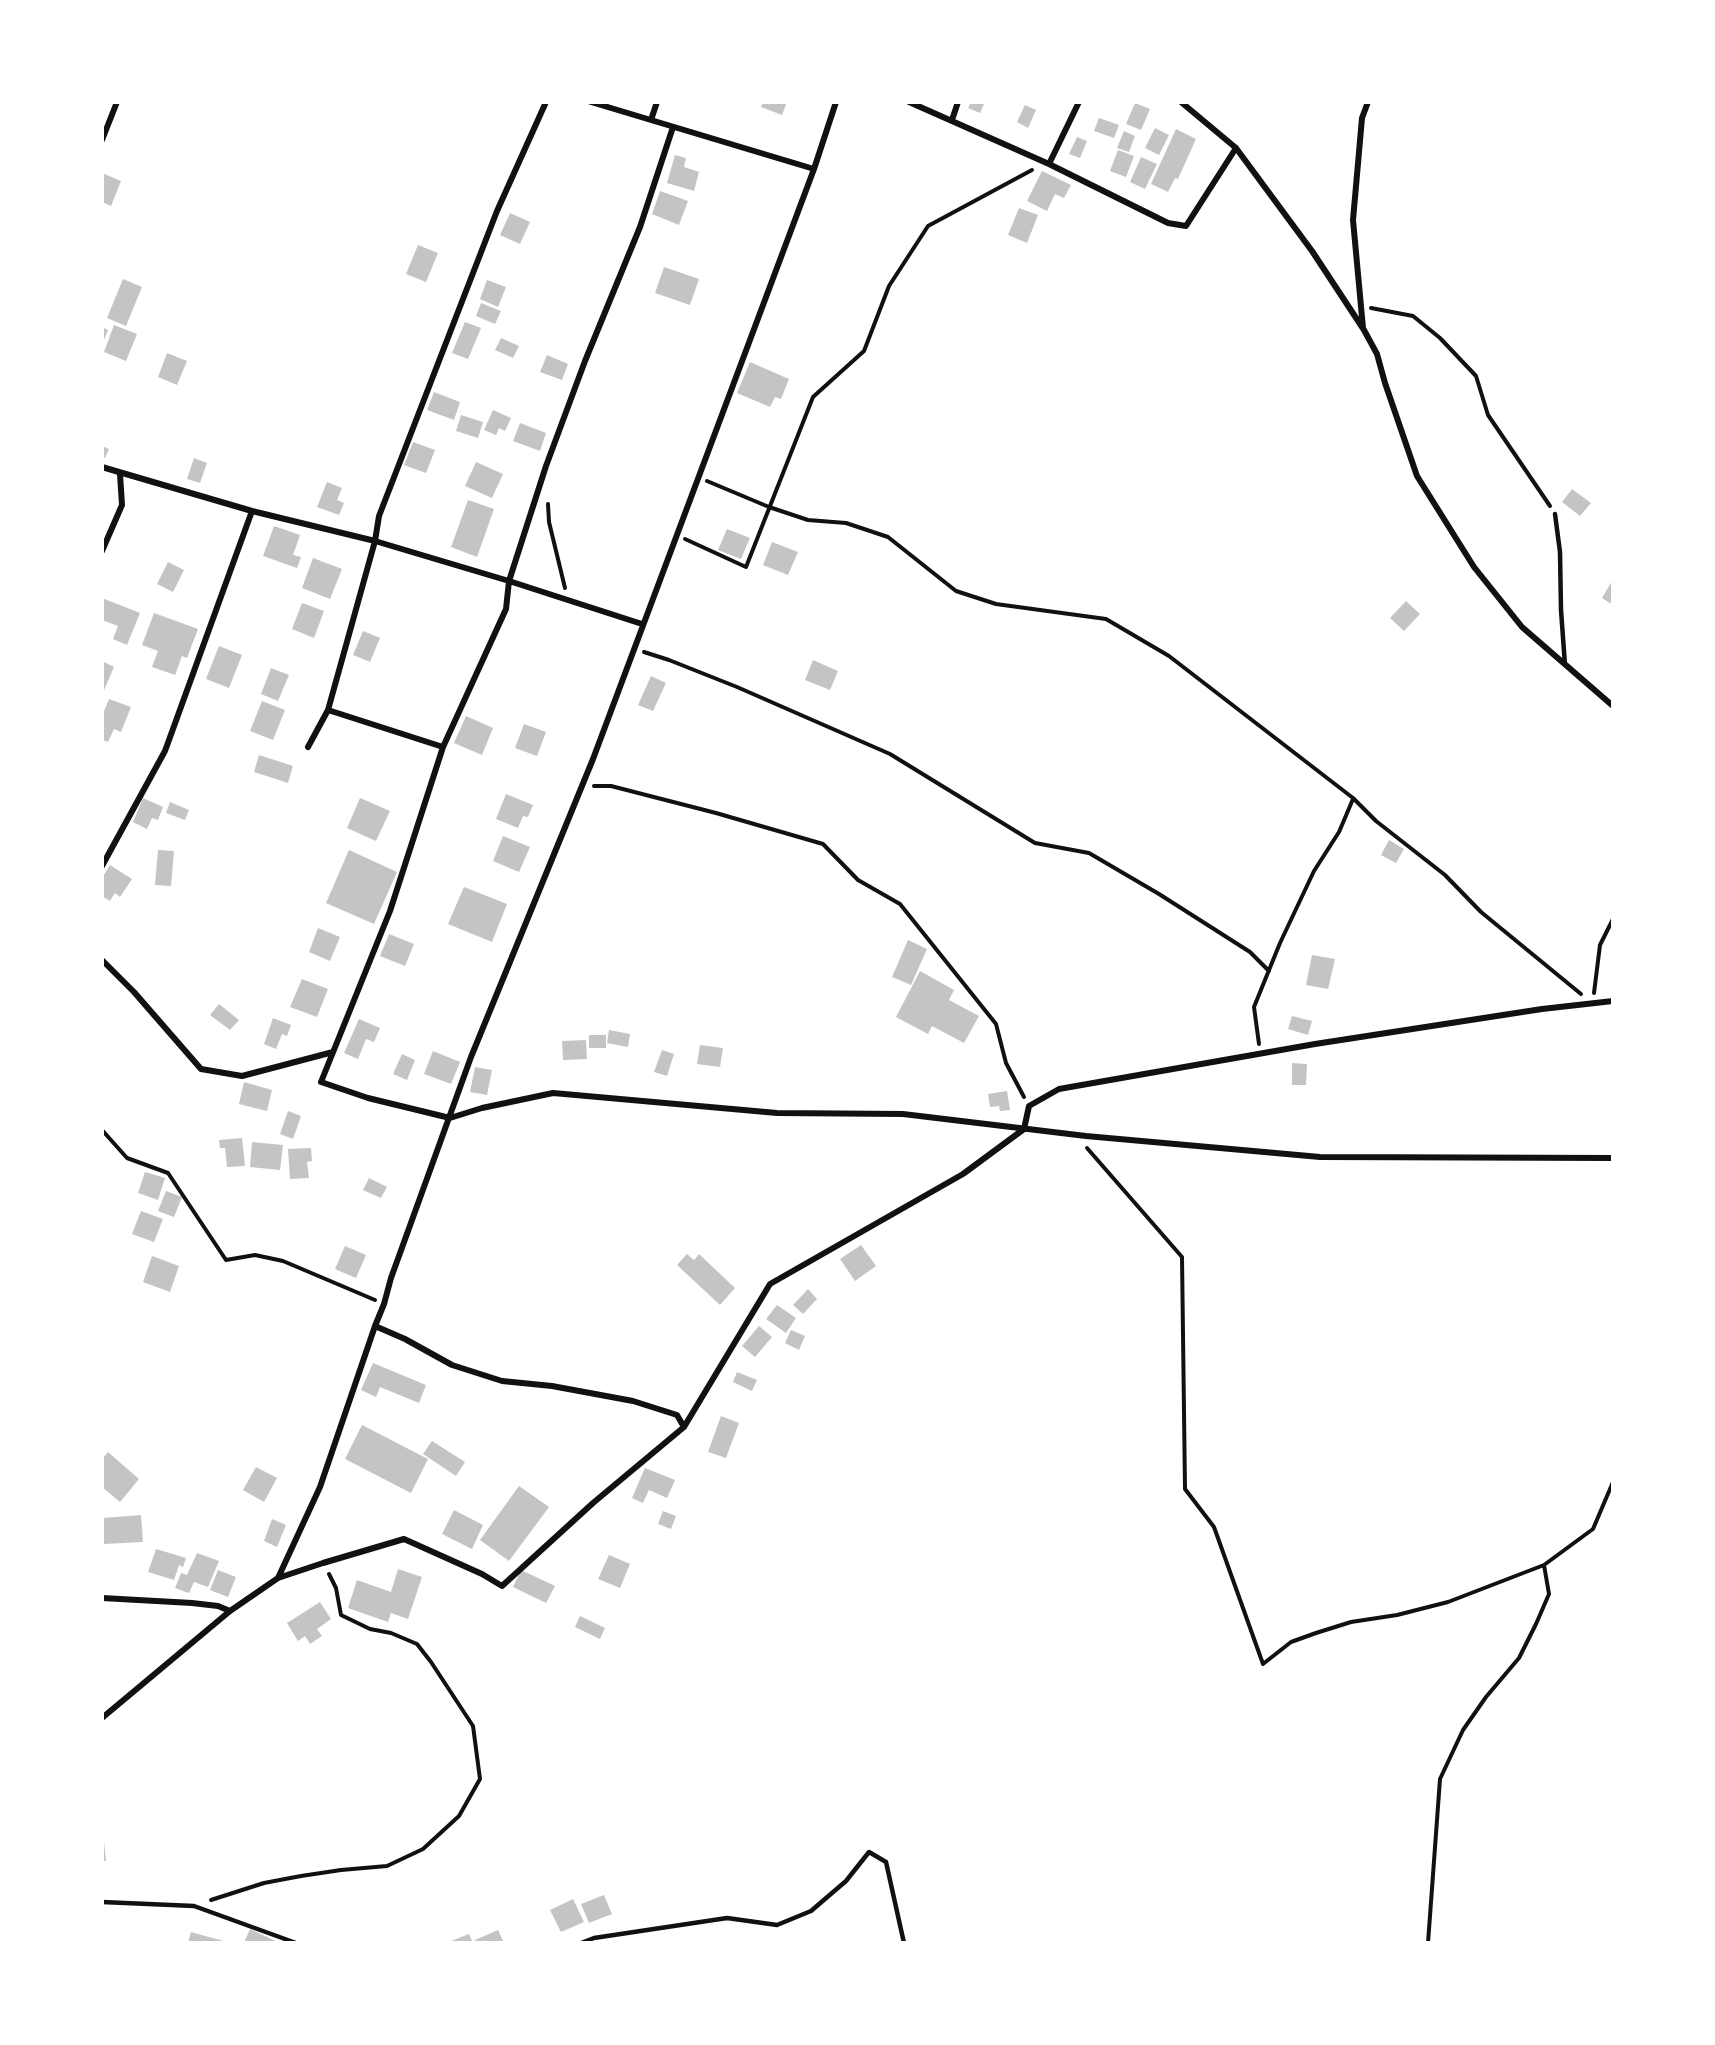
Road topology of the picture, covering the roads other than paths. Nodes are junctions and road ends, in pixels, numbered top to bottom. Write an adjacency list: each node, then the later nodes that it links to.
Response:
1 (117, 102): 14 (street)
2 (546, 102): 23 (street)
3 (591, 102): 11 (street)
4 (657, 102): 11 (street)
5 (836, 102): 17 (street)
6 (909, 102): 12 (street)
7 (958, 102): 12 (street)
8 (1079, 102): 16 (street)
9 (1181, 102): 15 (street)
10 (1368, 102): 18 (street)
11 (651, 120): 13 (street)
12 (952, 120): 16 (street)
13 (673, 127): 17 (street); 25 (street)
14 (102, 140)
15 (1236, 148): 16 (street); 18 (street)
16 (1049, 164)
17 (814, 169): 26 (street)
18 (1364, 330): 27 (street)
19 (102, 467): 20 (street)
20 (120, 474): 21 (street); 24 (street)
21 (252, 511): 23 (street); 32 (street)
22 (1555, 514): 27 (lane)
23 (375, 541): 25 (street); 29 (street)
24 (102, 550)
25 (509, 581): 26 (street); 31 (street)
26 (642, 624): 36 (street)
27 (1565, 664): 28 (street)
28 (1613, 706)
29 (328, 710): 30 (street); 31 (street)
30 (308, 747)
31 (443, 747): 35 (street)
32 (102, 866)
33 (102, 960): 35 (street)
34 (1613, 1001): 37 (street)
35 (333, 1052): 36 (street)
36 (450, 1118): 37 (street); 39 (street)
37 (1024, 1129): 38 (street); 40 (street)
38 (1613, 1158)
39 (375, 1326): 40 (street); 41 (street)
40 (684, 1427): 41 (street)
41 (278, 1578): 43 (street)
42 (102, 1598): 43 (street)
43 (231, 1611): 44 (street)
44 (102, 1718)
45 (102, 1902): 46 (lane)
46 (296, 1943)
47 (581, 1943): 48 (lane)
48 (904, 1943)

